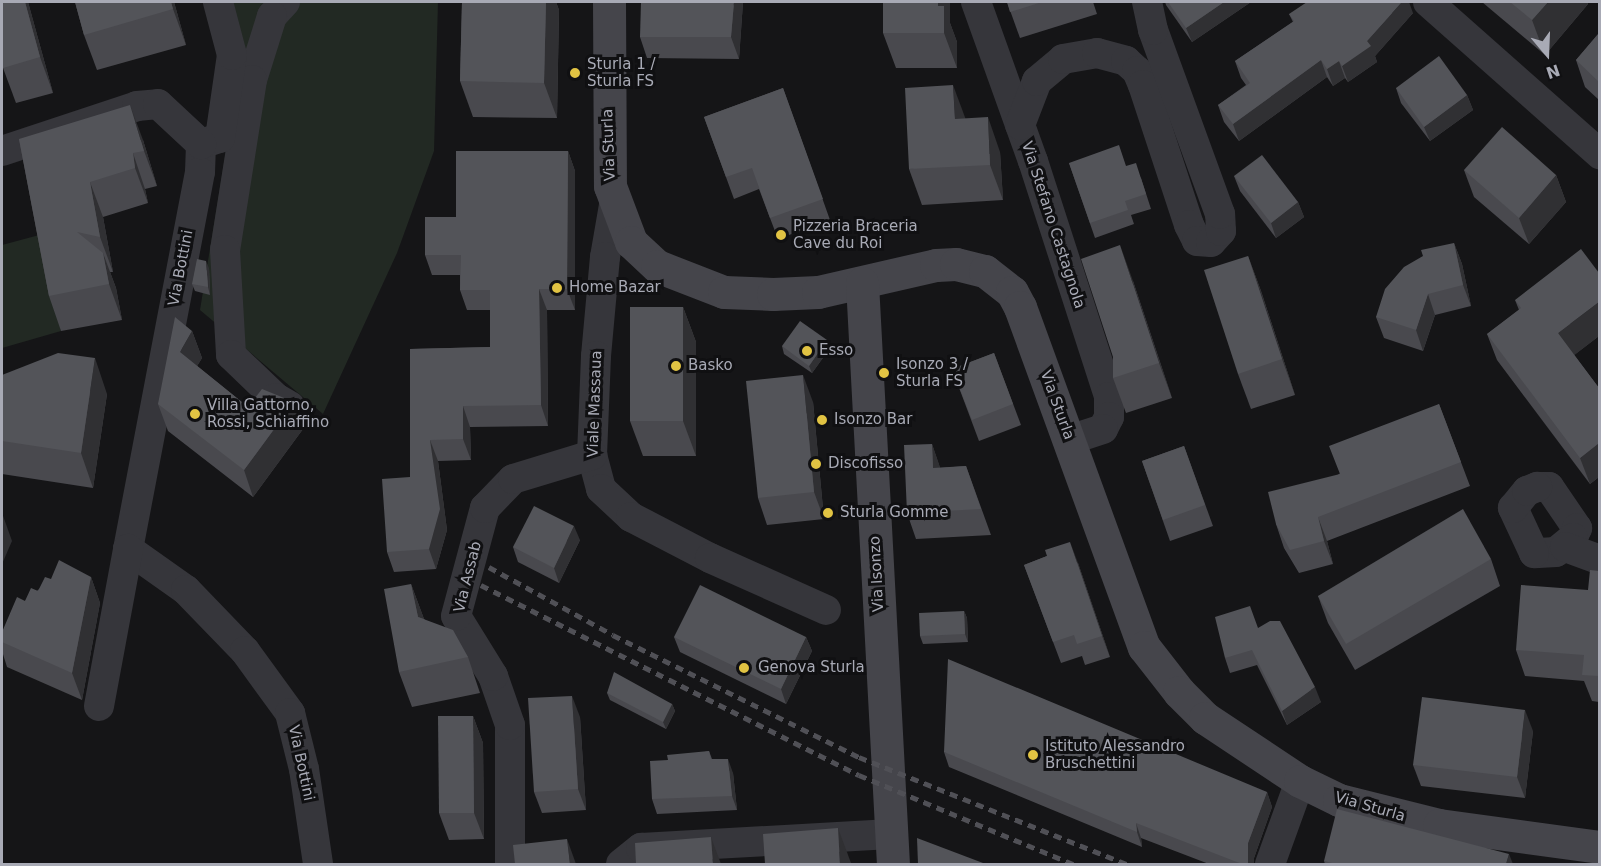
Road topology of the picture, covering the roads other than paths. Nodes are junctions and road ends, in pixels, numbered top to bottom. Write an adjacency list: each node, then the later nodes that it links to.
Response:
1 (218, 2): 8 (street)
2 (285, 2): 13 (street)
3 (609, 2): 11 (street, Via Sturla)
4 (976, 2): 7 (street)
5 (1147, 2): 7 (street, Via Stefano Castagnola)
6 (1428, 2): 10 (street)
7 (1020, 125): 14 (street, Via Stefano Castagnola)
8 (201, 144): 9 (street); 17 (street, Via Bottini)
9 (2, 151)
10 (1599, 154)
11 (614, 205): 12 (street, Via Sturla); 15 (street, Viale Massaua)
12 (862, 283): 14 (street, Via Sturla); 23 (street, Via Isonzo)
13 (290, 405)
14 (1069, 440): 21 (street, Via Sturla)
15 (592, 455): 19 (street, Viale Massaua); 26 (street, Via Assab)
16 (1565, 547): 18 (street)
17 (128, 549): 20 (street, Via Bottini); 25 (street, Via Bottini)
18 (1599, 560)
19 (826, 610)
20 (99, 706)
21 (1300, 782): 22 (street, Via Sturla); 28 (street)
22 (1599, 847)
23 (892, 849): 24 (street)
24 (749, 853): 27 (street)
25 (318, 864)
26 (510, 864)
27 (621, 864)
28 (1270, 864)

